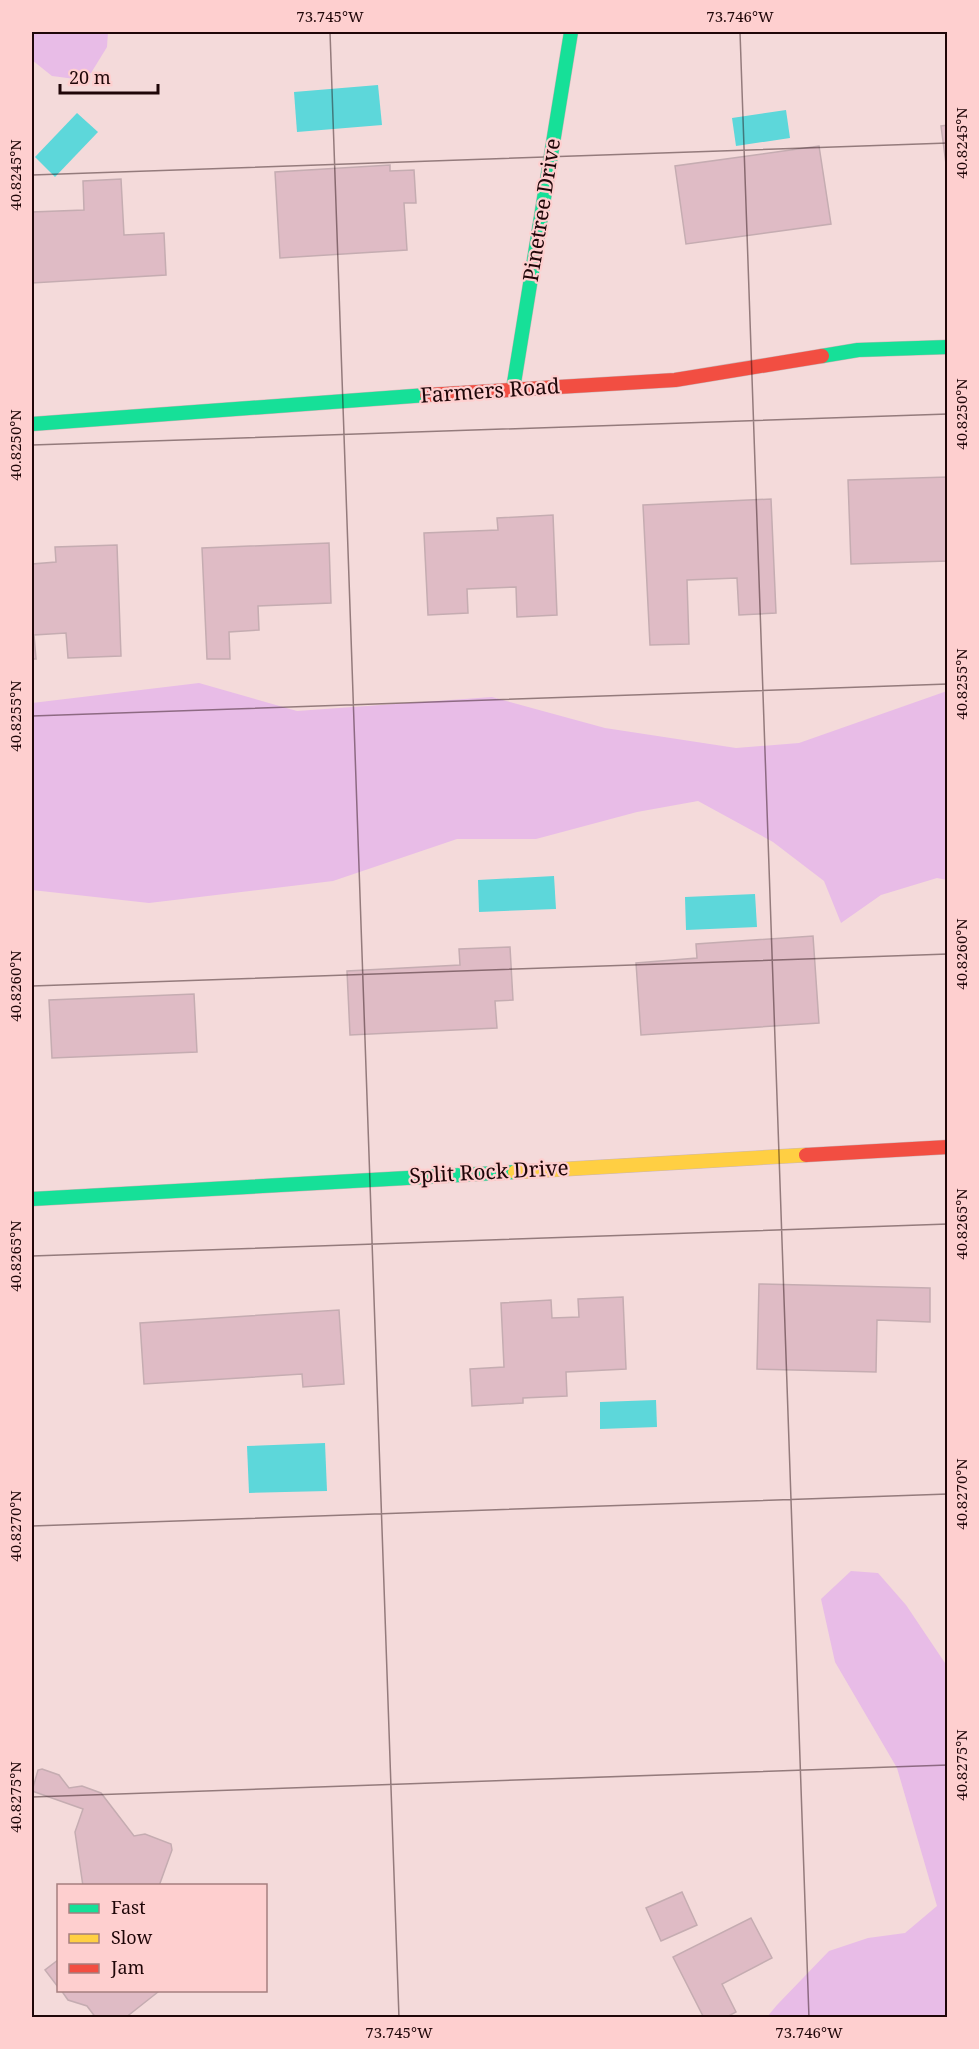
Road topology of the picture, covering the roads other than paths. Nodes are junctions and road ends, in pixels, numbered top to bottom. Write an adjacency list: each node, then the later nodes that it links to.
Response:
1 (571, 32): 3 (street, Pinetree Drive)
2 (948, 348): 3 (street, Farmers Road)
3 (513, 389): 4 (street, Farmers Road)
4 (32, 424)
5 (948, 1147): 6 (street, Split Rock Drive)
6 (32, 1199)

